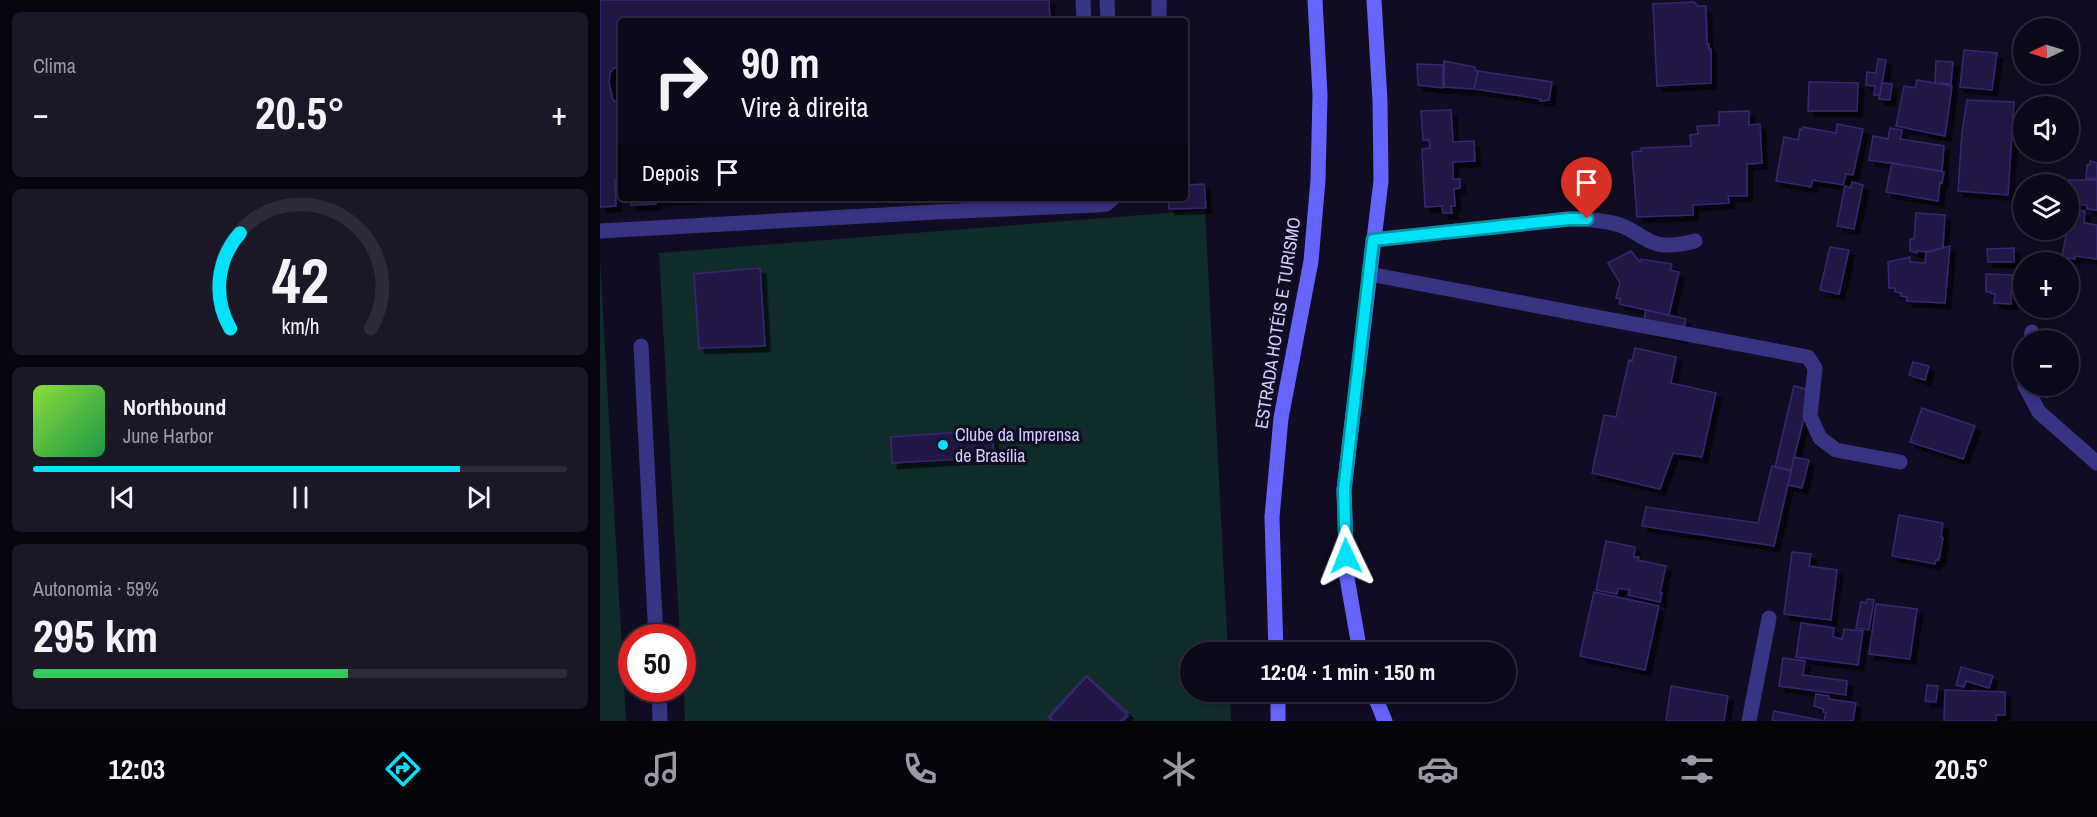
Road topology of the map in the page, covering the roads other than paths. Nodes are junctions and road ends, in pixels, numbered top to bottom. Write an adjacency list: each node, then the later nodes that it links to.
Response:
1 (1083, 0): 6 (street)
2 (1107, 0): 7 (street)
3 (1159, 0): 8 (street)
4 (1315, 0): 20 (main road, ESTRADA HOTÉIS E TURISMO)
5 (1374, 0): 11 (main road)
6 (1084, 18)
7 (1108, 18)
8 (1159, 18)
9 (1096, 202): 10 (street)
10 (600, 231)
11 (1373, 240): 12 (street); 13 (main road)
12 (1695, 241)
13 (1369, 274): 16 (street); 21 (main road)
14 (641, 346): 19 (street)
15 (2030, 396): 17 (street)
16 (1900, 462)
17 (2097, 463)
18 (1769, 618): 28 (street)
19 (655, 624)
20 (1276, 642)
21 (1358, 642)
22 (659, 702): 25 (street)
23 (1278, 702): 26 (main road)
24 (1377, 702): 27 (main road)
25 (660, 721)
26 (1278, 721)
27 (1385, 721)
28 (1749, 721)

